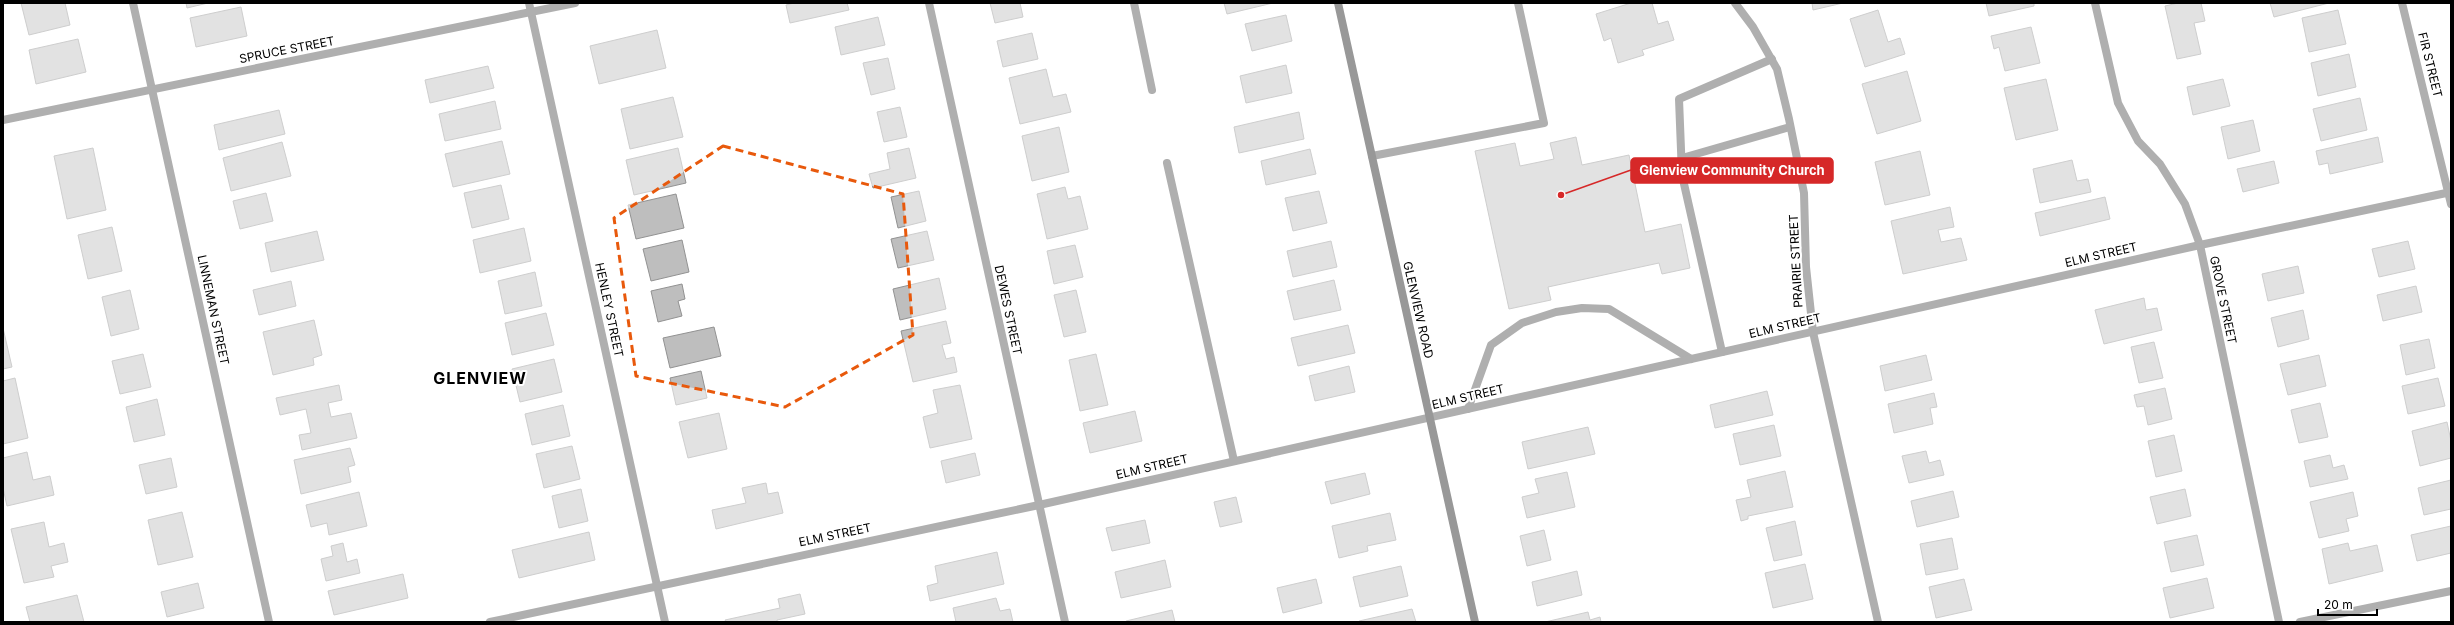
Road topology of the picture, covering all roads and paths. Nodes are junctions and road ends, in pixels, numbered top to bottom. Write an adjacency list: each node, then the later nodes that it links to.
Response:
1 (133, 3): 13 (street, LINNEMAN STREET)
2 (529, 3): 11 (street, HENLEY STREET)
3 (575, 3): 11 (street, SPRUCE STREET)
4 (929, 3): 29 (street, DEWES STREET)
5 (1134, 3): 14 (street)
6 (1338, 3): 17 (main road, GLENVIEW ROAD)
7 (1518, 3): 17 (street)
8 (1735, 3): 12 (street, PRAIRIE STREET)
9 (2095, 3): 22 (street, GROVE STREET)
10 (2402, 3): 20 (street, FIR STREET)
11 (532, 12): 13 (street, SPRUCE STREET); 30 (street, HENLEY STREET)
12 (1772, 59): 16 (street, PRAIRIE STREET); 18 (street)
13 (152, 89): 15 (street, SPRUCE STREET); 32 (street, LINNEMAN STREET)
14 (1152, 90)
15 (3, 120)
16 (1790, 127): 18 (street); 23 (street, PRAIRIE STREET)
17 (1372, 156): 27 (main road, GLENVIEW ROAD)
18 (1682, 158): 24 (street)
19 (1166, 163): 28 (street)
20 (2450, 192): 21 (street, FIR STREET); 22 (street, ELM STREET)
21 (2451, 204)
22 (2200, 246): 23 (street, ELM STREET); 38 (street, GROVE STREET)
23 (1813, 332): 24 (street, ELM STREET); 37 (street, PRAIRIE STREET)
24 (1722, 352): 25 (street, ELM STREET)
25 (1691, 359): 26 (street, ELM STREET); 26 (street)
26 (1468, 409): 27 (street, ELM STREET)
27 (1430, 417): 28 (street, ELM STREET); 36 (main road, GLENVIEW ROAD)
28 (1234, 461): 29 (street, ELM STREET)
29 (1039, 505): 30 (street, ELM STREET); 35 (street, DEWES STREET)
30 (657, 585): 33 (street, ELM STREET); 34 (street, HENLEY STREET)
31 (2451, 591): 39 (street)
32 (269, 622)
33 (490, 622)
34 (665, 622)
35 (1065, 622)
36 (1475, 622)
37 (1878, 622)
38 (2279, 622)
39 (2300, 622)

